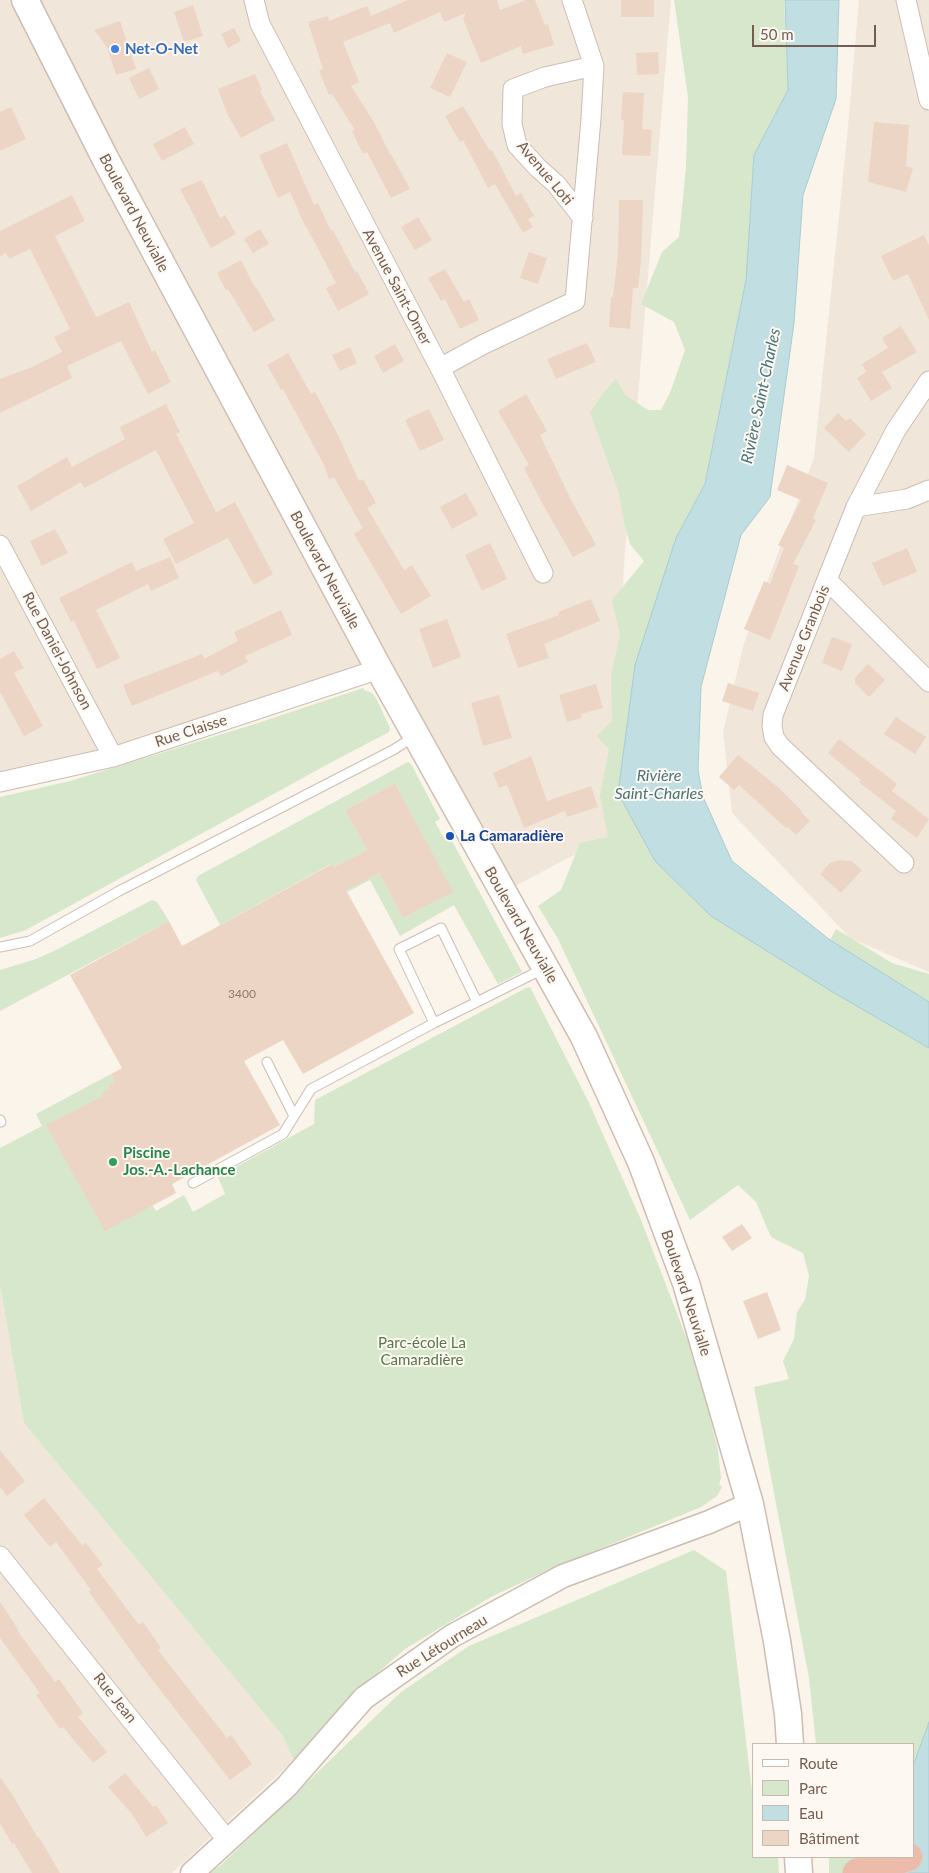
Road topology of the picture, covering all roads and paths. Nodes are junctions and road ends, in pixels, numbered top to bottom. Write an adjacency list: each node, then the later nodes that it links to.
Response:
1 (25, 0): 15 (main road, Boulevard Neuvialle)
2 (254, 0): 8 (street, Avenue Saint-Omer)
3 (572, 0): 5 (street, Avenue Loti)
4 (906, 0): 6 (street)
5 (594, 66): 7 (street, Avenue Loti); 7 (street, Avenue Loti)
6 (929, 100)
7 (582, 218): 8 (street, Avenue Loti)
8 (440, 368): 13 (street, Avenue Saint-Omer)
9 (929, 381): 11 (street, Avenue Granbois)
10 (929, 490): 11 (street)
11 (856, 507): 14 (street, Avenue Granbois)
12 (0, 545): 18 (street, Rue Daniel-Johnson)
13 (543, 573)
14 (827, 580): 16 (street); 20 (street, Avenue Granbois)
15 (379, 669): 17 (main road, Boulevard Neuvialle); 18 (street, Rue Claisse)
16 (929, 682)
17 (415, 736): 21 (lane); 22 (main road, Boulevard Neuvialle)
18 (113, 757): 19 (street, Rue Claisse)
19 (0, 782)
20 (904, 863)
21 (0, 948)
22 (546, 968): 23 (lane); 28 (main road, Boulevard Neuvialle)
23 (477, 1002): 24 (lane); 24 (lane)
24 (434, 1023): 26 (lane)
25 (267, 1062): 26 (lane)
26 (294, 1116): 27 (lane)
27 (193, 1183)
28 (750, 1504): 30 (main road, Boulevard Neuvialle); 31 (street, Rue Létourneau)
29 (0, 1556): 31 (street, Rue Jean)
30 (790, 1743)
31 (228, 1841): 37 (street, Rue Létourneau)
32 (929, 1850): 33 (highway)
33 (914, 1855)
34 (798, 1858): 38 (main road)
35 (905, 1858): 36 (highway)
36 (859, 1872)
37 (192, 1873)
38 (799, 1873)

